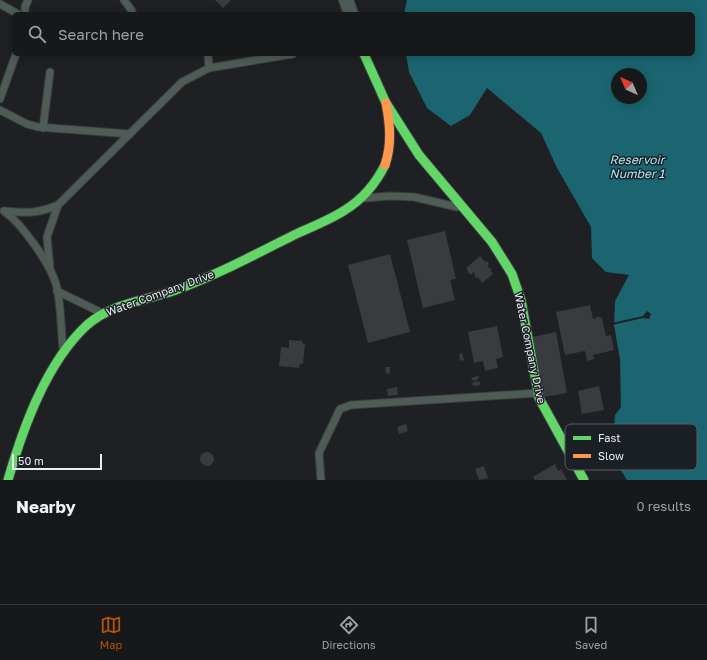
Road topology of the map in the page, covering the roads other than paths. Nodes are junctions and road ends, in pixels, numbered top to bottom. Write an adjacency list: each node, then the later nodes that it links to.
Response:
1 (28, 0): 6 (lane)
2 (124, 0): 7 (lane)
3 (346, 0): 8 (street)
4 (0, 4): 5 (lane)
5 (14, 12)
6 (25, 12)
7 (132, 12)
8 (350, 12)
9 (15, 56): 15 (lane)
10 (208, 56): 13 (lane)
11 (281, 56): 13 (lane)
12 (365, 56): 16 (street, Water Company Drive)
13 (209, 68): 19 (lane)
14 (50, 72): 18 (lane)
15 (0, 99)
16 (386, 103): 20 (street, Water Company Drive); 23 (street, Water Company Drive)
17 (0, 110): 18 (lane)
18 (44, 128): 19 (lane)
19 (130, 134): 21 (lane)
20 (361, 199): 23 (lane); 26 (street, Water Company Drive)
21 (58, 205): 22 (lane); 24 (lane)
22 (2, 209): 24 (lane)
23 (464, 209): 28 (street, Water Company Drive)
24 (50, 270): 25 (lane)
25 (57, 291): 26 (lane); 27 (lane)
26 (103, 313): 27 (street, Water Company Drive)
27 (63, 353): 31 (street, Water Company Drive)
28 (538, 393): 29 (street, Water Company Drive); 32 (lane)
29 (565, 446)
30 (578, 470): 33 (street, Water Company Drive)
31 (8, 480)
32 (321, 480)
33 (584, 480)

